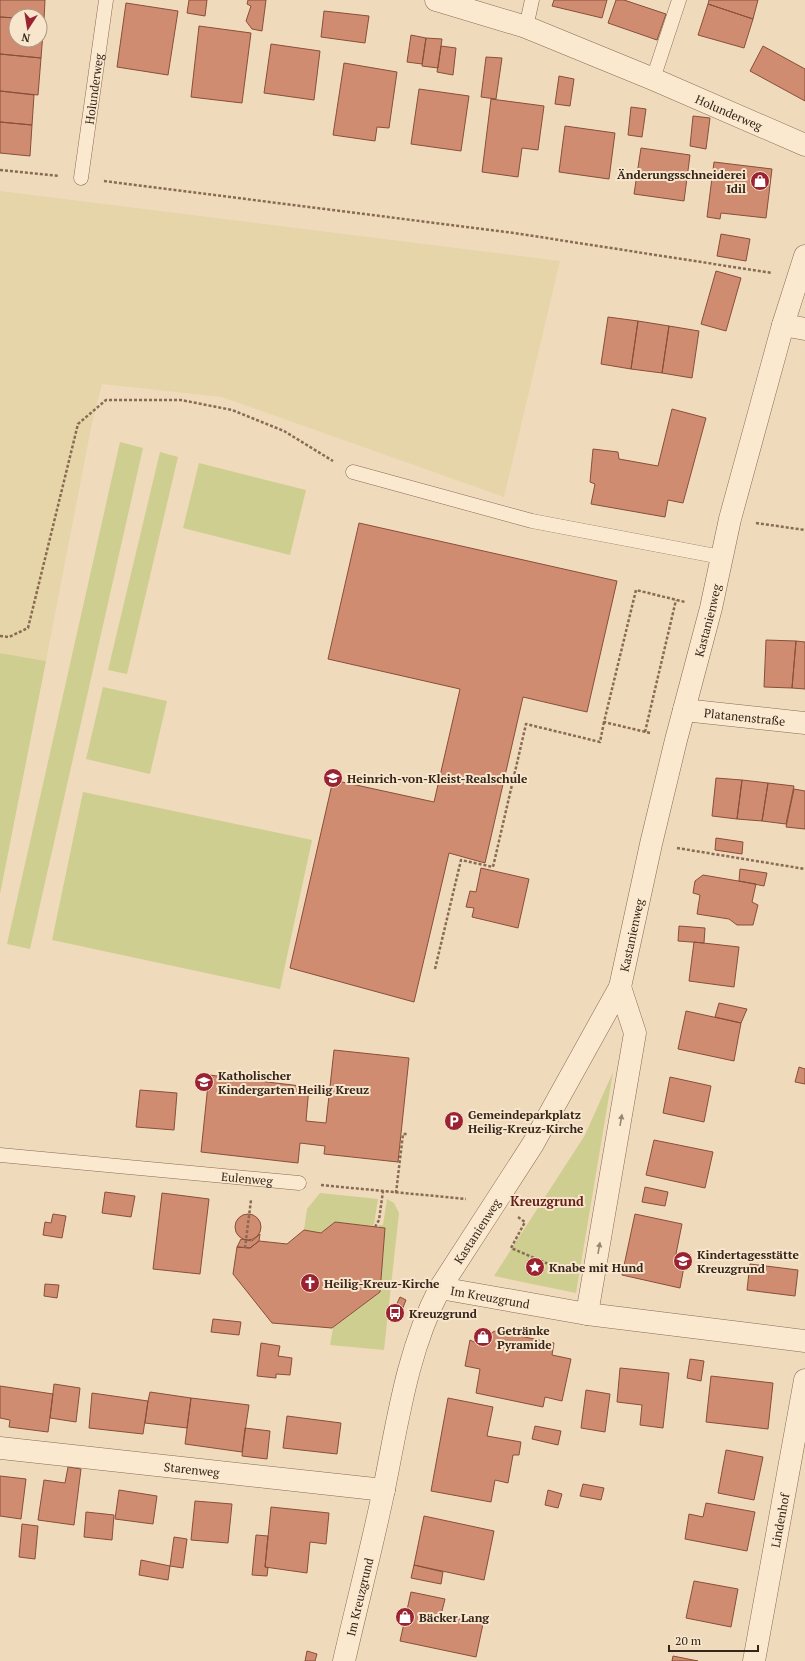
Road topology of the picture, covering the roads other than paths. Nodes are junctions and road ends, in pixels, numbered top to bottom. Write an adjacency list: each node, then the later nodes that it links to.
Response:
1 (106, 0): 8 (lane, Holunderweg)
2 (436, 0): 5 (street, Holunderweg)
3 (532, 0): 5 (lane)
4 (679, 0): 6 (lane)
5 (526, 27): 6 (street, Holunderweg)
6 (653, 79): 7 (street, Holunderweg)
7 (805, 145)
8 (81, 178)
9 (805, 256): 10 (street, Kastanienweg)
10 (783, 324): 11 (street); 13 (street, Kastanienweg)
11 (805, 329)
12 (352, 472): 13 (lane)
13 (721, 557): 14 (street, Kastanienweg)
14 (684, 710): 15 (street, Platanenstraße); 16 (street, Kastanienweg)
15 (805, 723)
16 (620, 987): 19 (street, Kastanienweg); 20 (street, Kastanienweg, one-way to 16)
17 (0, 1155): 18 (lane, Eulenweg)
18 (299, 1182)
19 (440, 1288): 20 (street, Im Kreuzgrund); 24 (street, Im Kreuzgrund)
20 (587, 1314): 21 (street, Im Kreuzgrund)
21 (805, 1341)
22 (805, 1380): 26 (street, Lindenhof)
23 (0, 1448): 24 (street, Starenweg)
24 (384, 1490): 25 (street, Im Kreuzgrund)
25 (344, 1661)
26 (754, 1661)

